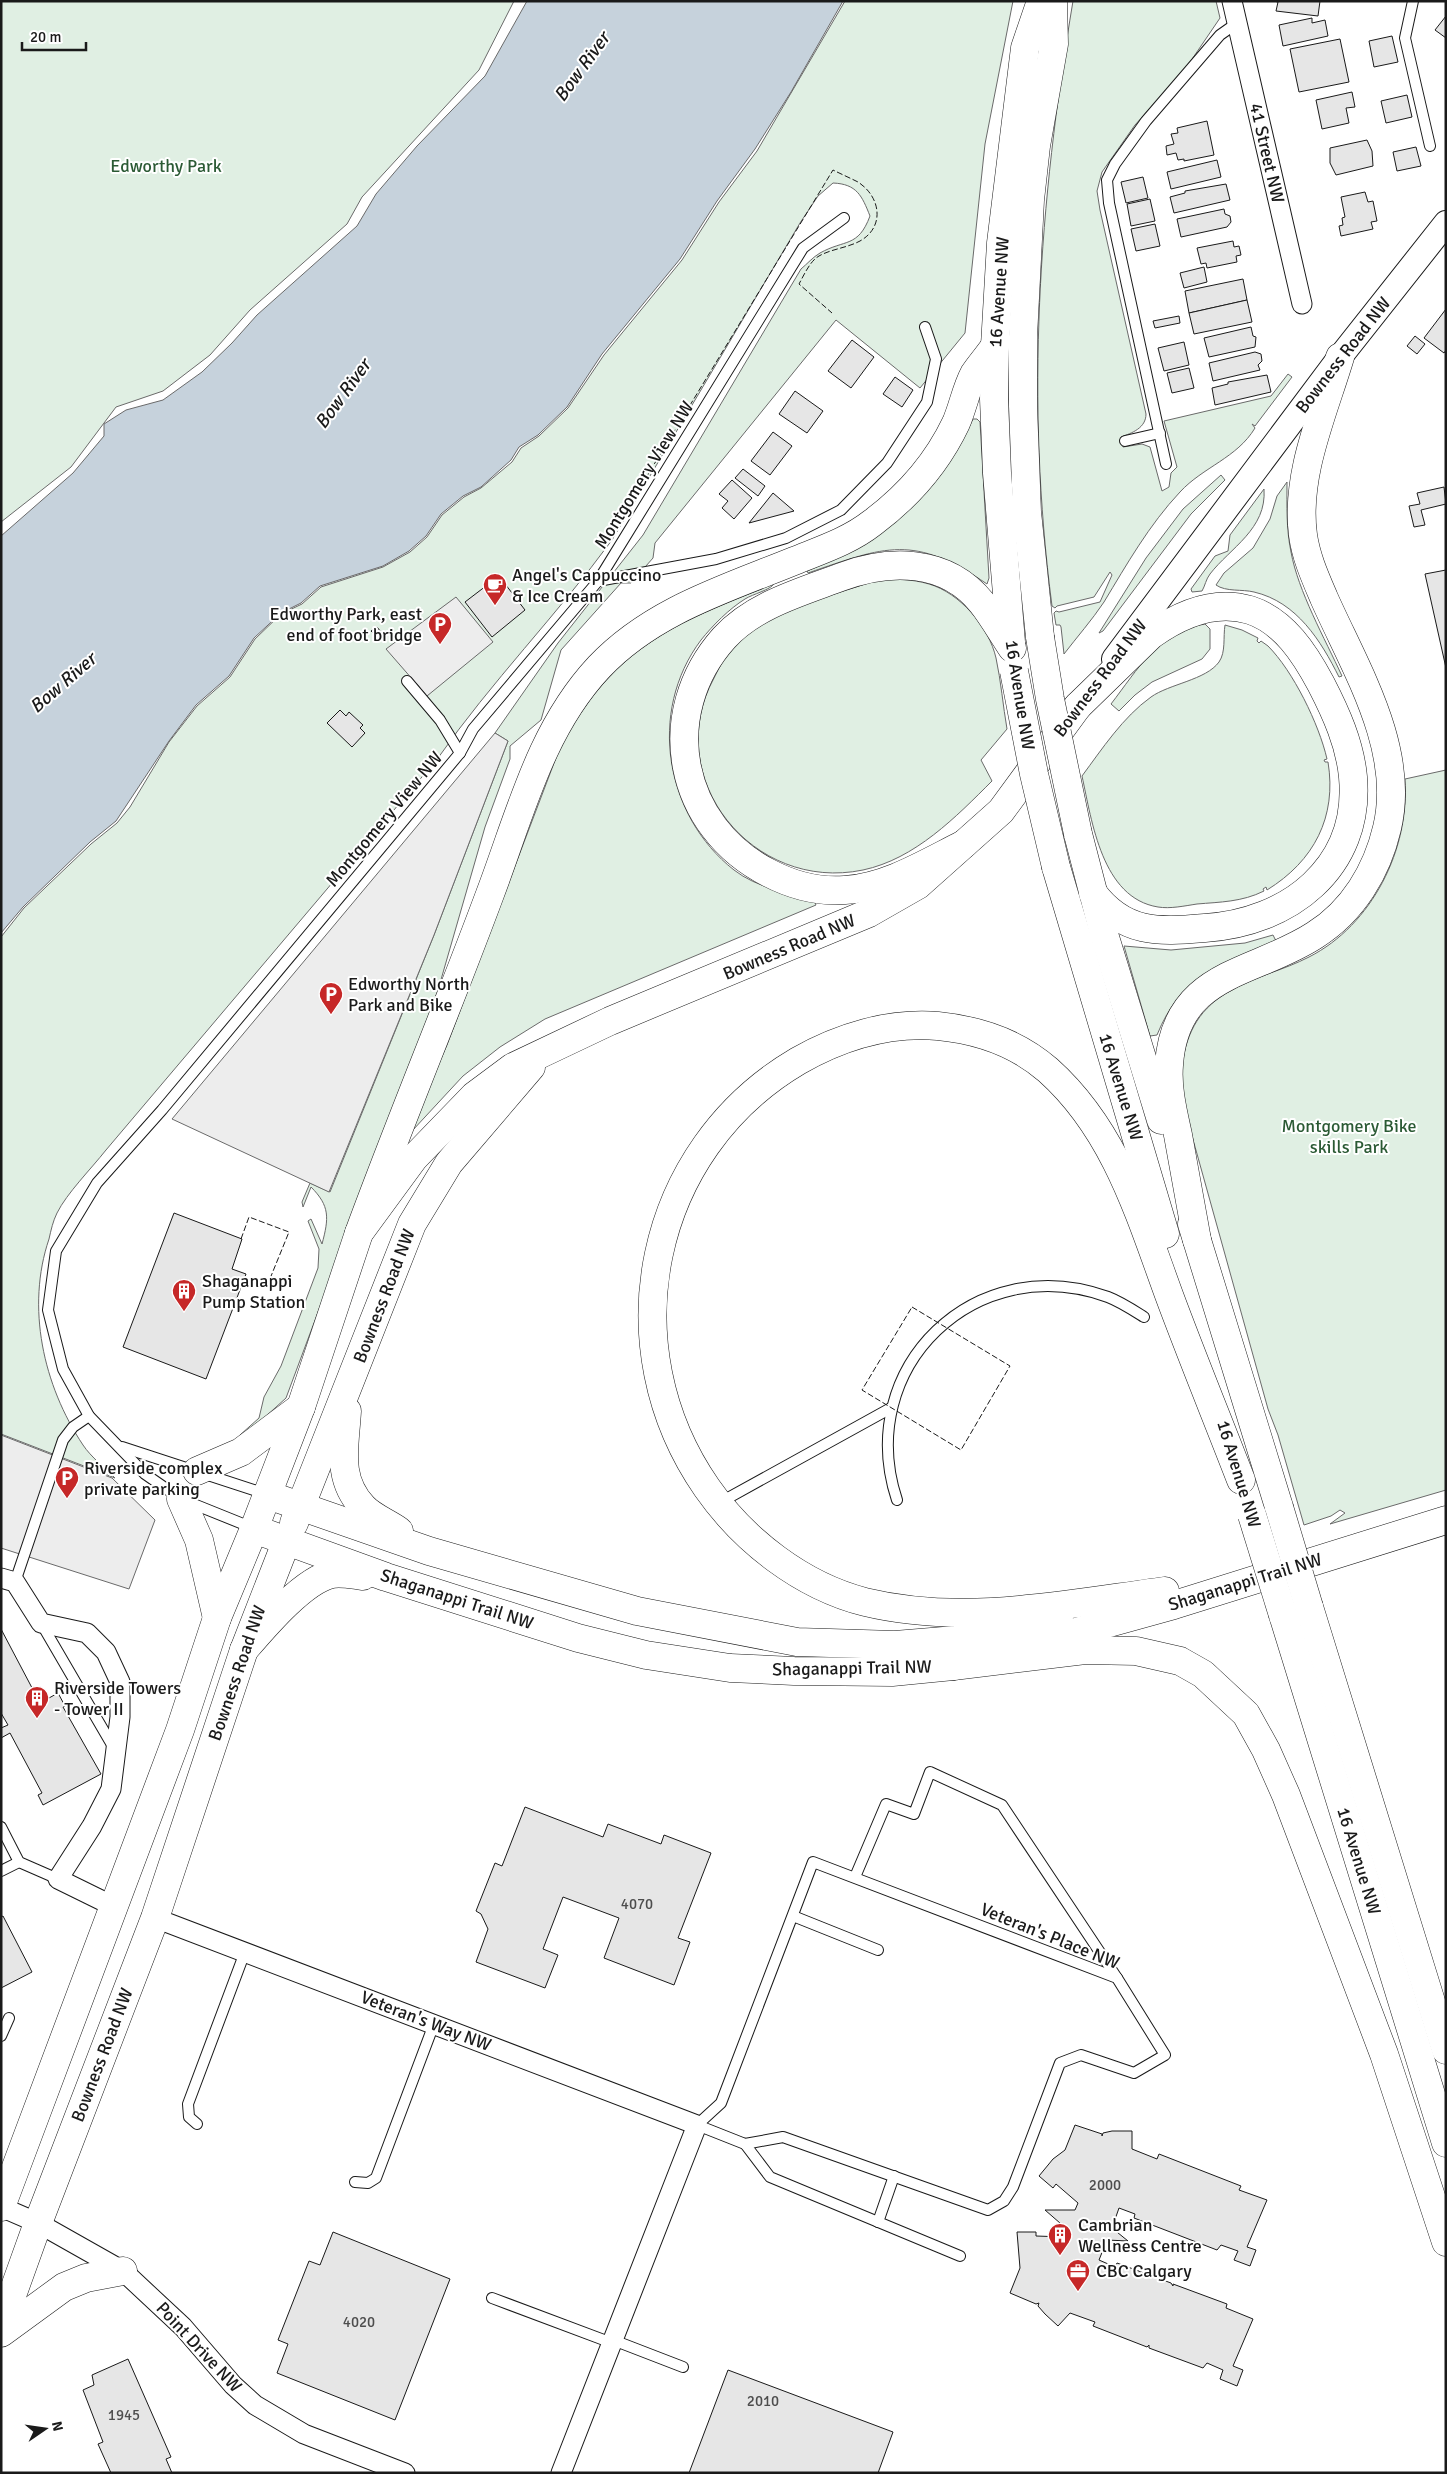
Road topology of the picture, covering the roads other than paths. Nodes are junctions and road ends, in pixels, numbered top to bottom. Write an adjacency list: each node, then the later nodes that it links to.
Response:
1 (1041, 1): 11 (main road, 16 Avenue NW)
2 (1053, 1): 22 (main road, 16 Avenue NW, bridge)
3 (1232, 1): 5 (street, 41 Street NW)
4 (1413, 1): 6 (lane)
5 (1237, 23): 9 (street, 41 Street NW); 13 (lane)
6 (1430, 146)
7 (844, 218): 16 (lane, Montgomery View NW)
8 (1446, 223): 12 (street, Bowness Road NW)
9 (1302, 304)
10 (925, 327): 16 (lane)
11 (995, 346): 17 (main road, 16 Avenue NW); 24 (main road)
12 (1340, 357): 19 (street, Bowness Road NW); 25 (main road)
13 (1160, 433): 14 (lane); 15 (lane)
14 (1124, 441)
15 (1166, 464)
16 (598, 581): 20 (lane, Montgomery View NW)
17 (1013, 659): 21 (main road); 33 (main road, 16 Avenue NW, bridge)
18 (407, 681): 20 (lane)
19 (1078, 706): 21 (main road, Bowness Road NW); 22 (main road)
20 (460, 753): 30 (lane, Montgomery View NW)
21 (964, 844): 23 (main road, Bowness Road NW)
22 (1093, 893): 25 (main road, 16 Avenue NW)
23 (540, 1056): 24 (main road, Bowness Road NW); 27 (main road, Bowness Road NW)
24 (359, 1233): 28 (main road, Bowness Road NW)
25 (1197, 1240): 52 (main road, 16 Avenue NW, bridge)
26 (1144, 1317): 29 (lane)
27 (348, 1389): 39 (main road, Bowness Road NW); 43 (main road)
28 (301, 1407): 32 (main road); 34 (main road, Bowness Road NW)
29 (891, 1408): 36 (lane); 37 (lane)
30 (89, 1416): 31 (lane, Montgomery View NW); 45 (lane)
31 (122, 1448): 32 (lane, Montgomery View NW); 35 (lane, Montgomery View NW)
32 (197, 1471): 34 (lane, Montgomery View NW)
33 (1241, 1480): 37 (main road); 71 (main road, 16 Avenue NW, bridge)
34 (268, 1495): 39 (main road, Shaganappi Trail NW); 41 (main road, Bowness Road NW)
35 (182, 1499): 41 (lane, Montgomery View NW); 47 (main road)
36 (897, 1500)
37 (718, 1504): 46 (main road)
38 (1446, 1505): 46 (main road, Shaganappi Trail NW)
39 (300, 1507): 42 (main road, Bowness Road NW); 43 (main road, Shaganappi Trail NW)
40 (1446, 1520): 50 (main road, Shaganappi Trail NW)
41 (254, 1528): 42 (main road, Shaganappi Trail NW); 47 (main road, Bowness Road NW)
42 (287, 1540): 44 (main road, Shaganappi Trail NW); 49 (main road, Bowness Road NW)
43 (429, 1551): 46 (main road, Shaganappi Trail NW)
44 (386, 1577): 49 (main road); 50 (main road, Shaganappi Trail NW)
45 (8, 1580): 48 (street)
46 (1165, 1592)
47 (217, 1618): 58 (main road, Bowness Road NW)
48 (41, 1624): 51 (lane); 51 (street)
49 (244, 1650): 60 (main road, Bowness Road NW)
50 (953, 1666): 78 (main road)
51 (115, 1751): 57 (street)
52 (1355, 1754): 64 (main road); 68 (main road, 16 Avenue NW)
53 (1, 1827): 54 (lane)
54 (19, 1862): 55 (lane); 57 (lane)
55 (1, 1871)
56 (854, 1877): 59 (lane, Veteran's Place NW); 63 (lane, Veteran's Place NW); 63 (lane)
57 (58, 1879): 58 (street)
58 (114, 1907): 75 (main road, Bowness Road NW)
59 (793, 1916): 61 (lane); 70 (lane)
60 (155, 1918): 62 (street, Veteran's Way NW); 77 (main road, Bowness Road NW)
61 (878, 1950)
62 (245, 1952): 66 (street, Veteran's Way NW); 69 (lane)
63 (1117, 1978): 73 (lane, Veteran's Place NW)
64 (1446, 1989)
65 (9, 2018): 67 (lane)
66 (434, 2024): 70 (street, Veteran's Way NW); 74 (lane)
67 (1, 2036)
68 (1446, 2050)
69 (197, 2124)
70 (697, 2125): 72 (lane); 84 (street)
71 (1446, 2143)
72 (745, 2144): 73 (lane, Veteran's Place NW); 76 (lane)
73 (894, 2176): 76 (lane)
74 (355, 2182)
75 (1, 2207): 77 (street, Point Drive NW)
76 (878, 2222): 79 (lane)
77 (38, 2223): 80 (street, Point Drive NW); 82 (main road, Bowness Road NW)
78 (1446, 2242)
79 (960, 2256)
80 (124, 2271): 83 (main road); 86 (street, Point Drive NW)
81 (492, 2298): 84 (lane)
82 (1, 2326)
83 (1, 2333)
84 (612, 2342): 85 (lane); 87 (street)
85 (684, 2366)
86 (405, 2473)
87 (561, 2473)

